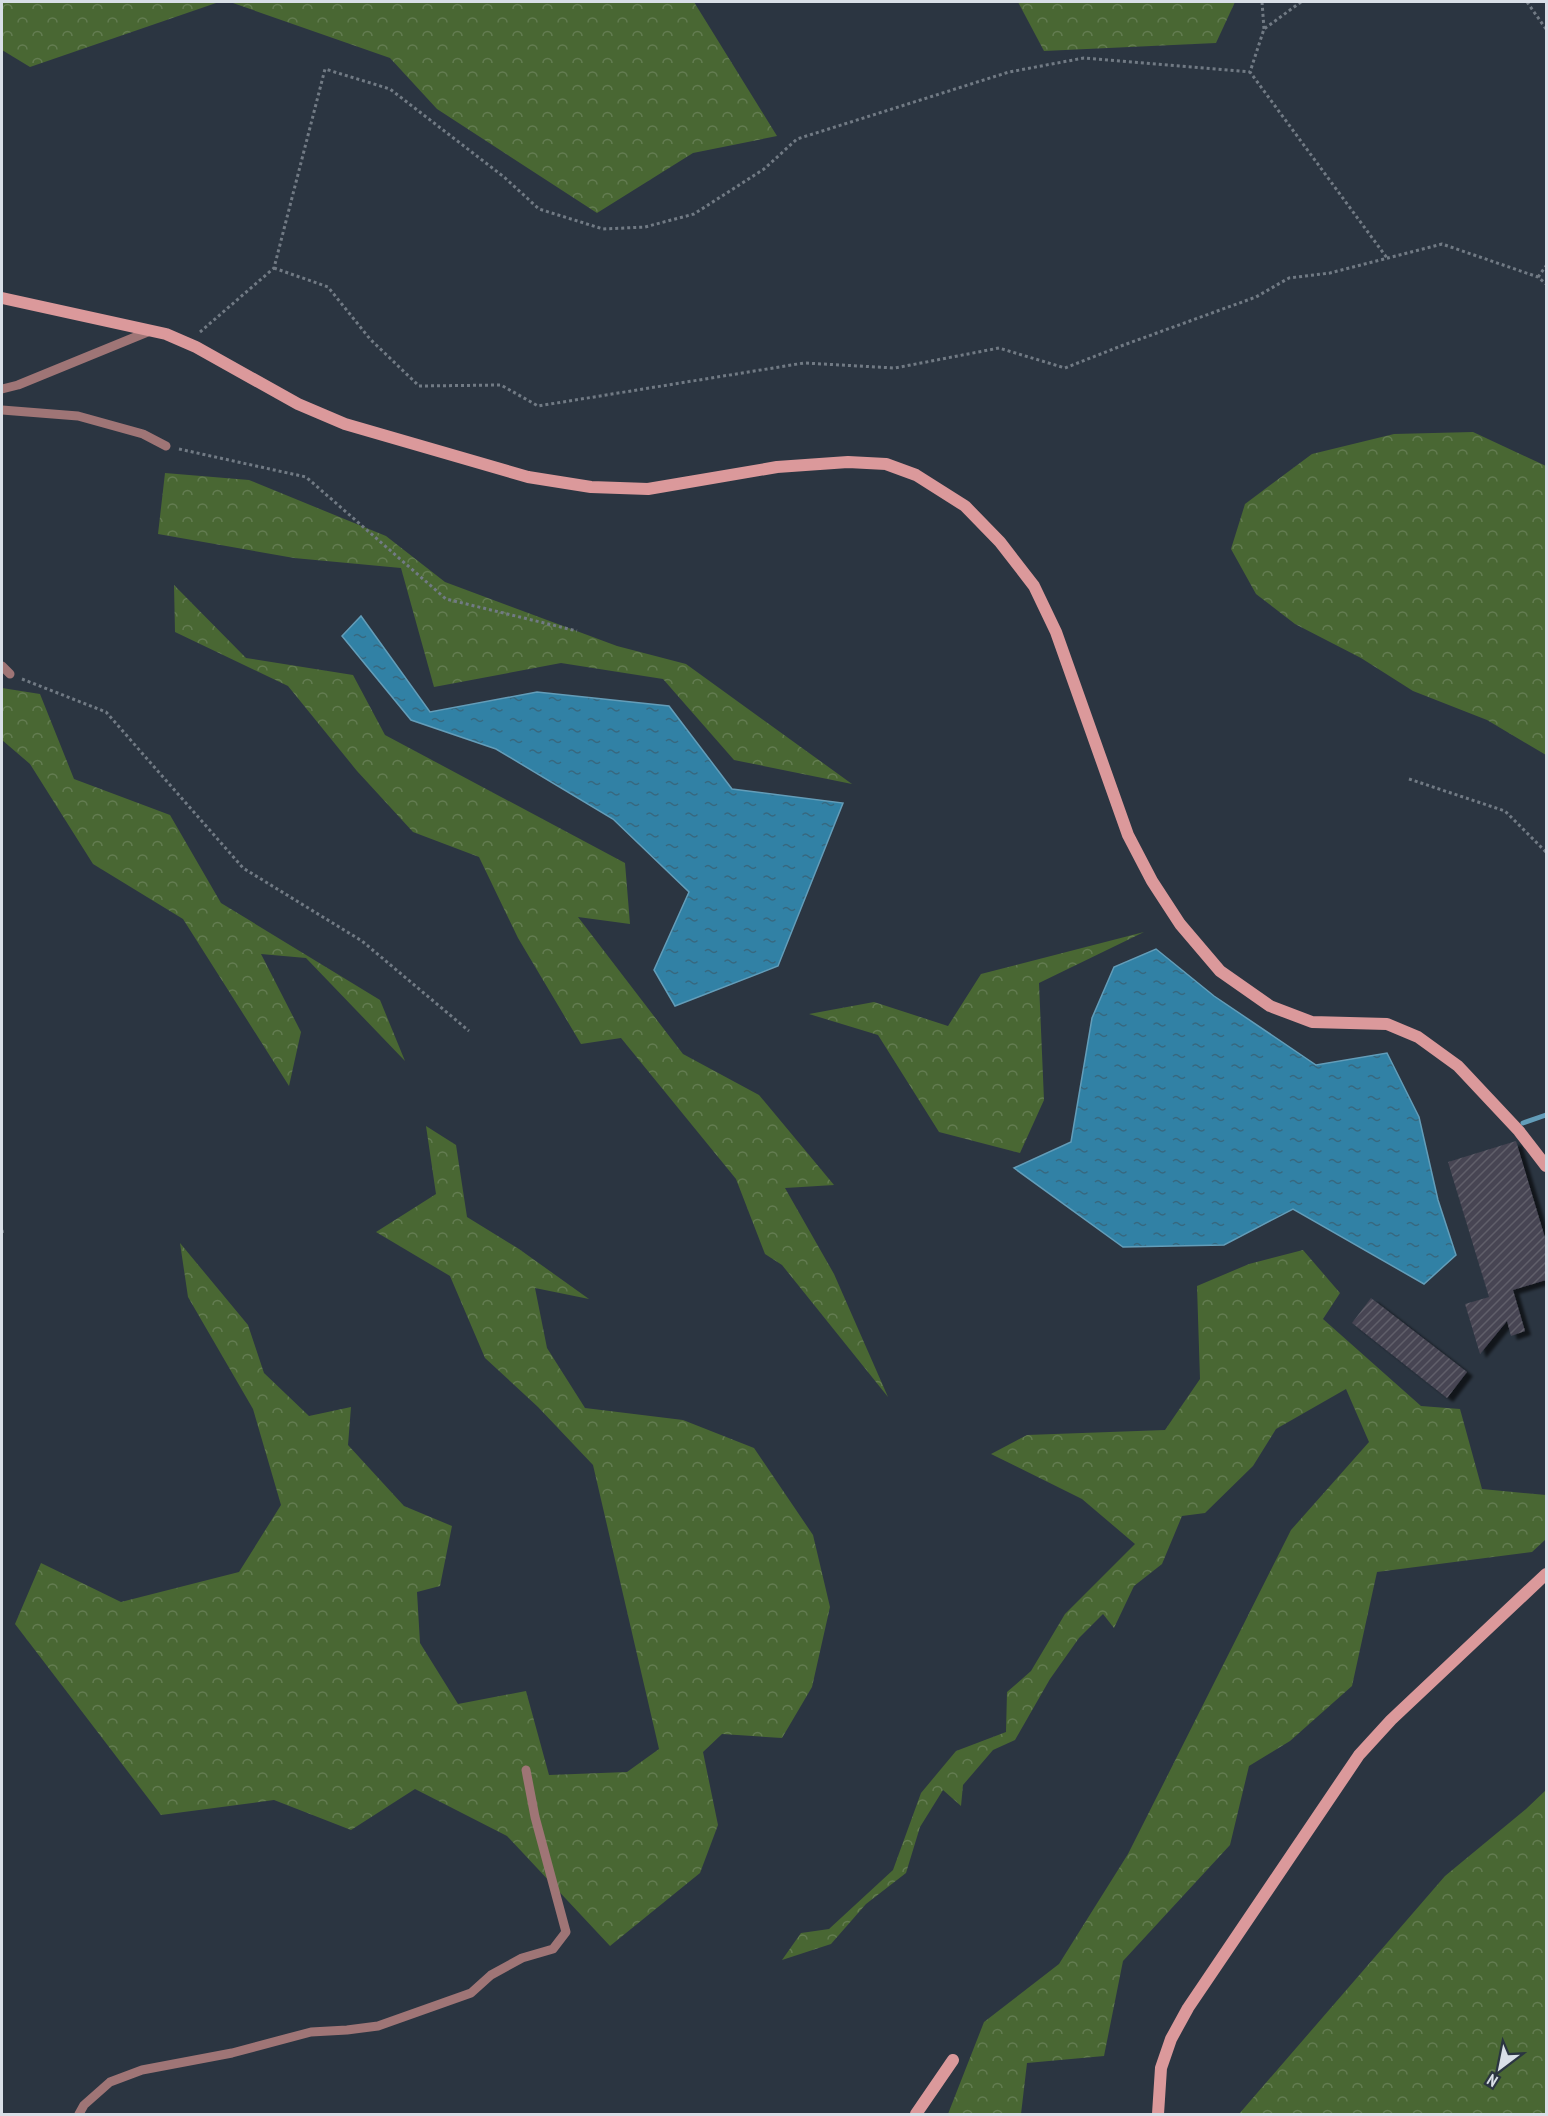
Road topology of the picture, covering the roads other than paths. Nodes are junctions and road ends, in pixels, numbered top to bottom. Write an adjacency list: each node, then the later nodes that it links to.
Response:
1 (2, 298): 2 (street)
2 (150, 331): 3 (lane); 8 (street)
3 (2, 389)
4 (2, 410): 5 (lane)
5 (166, 446)
6 (2, 666): 7 (lane)
7 (10, 674)
8 (1546, 1166)
9 (1546, 1574): 14 (street)
10 (526, 1770): 12 (lane)
11 (953, 2061): 13 (street)
12 (78, 2115)
13 (916, 2115)
14 (1158, 2115)

